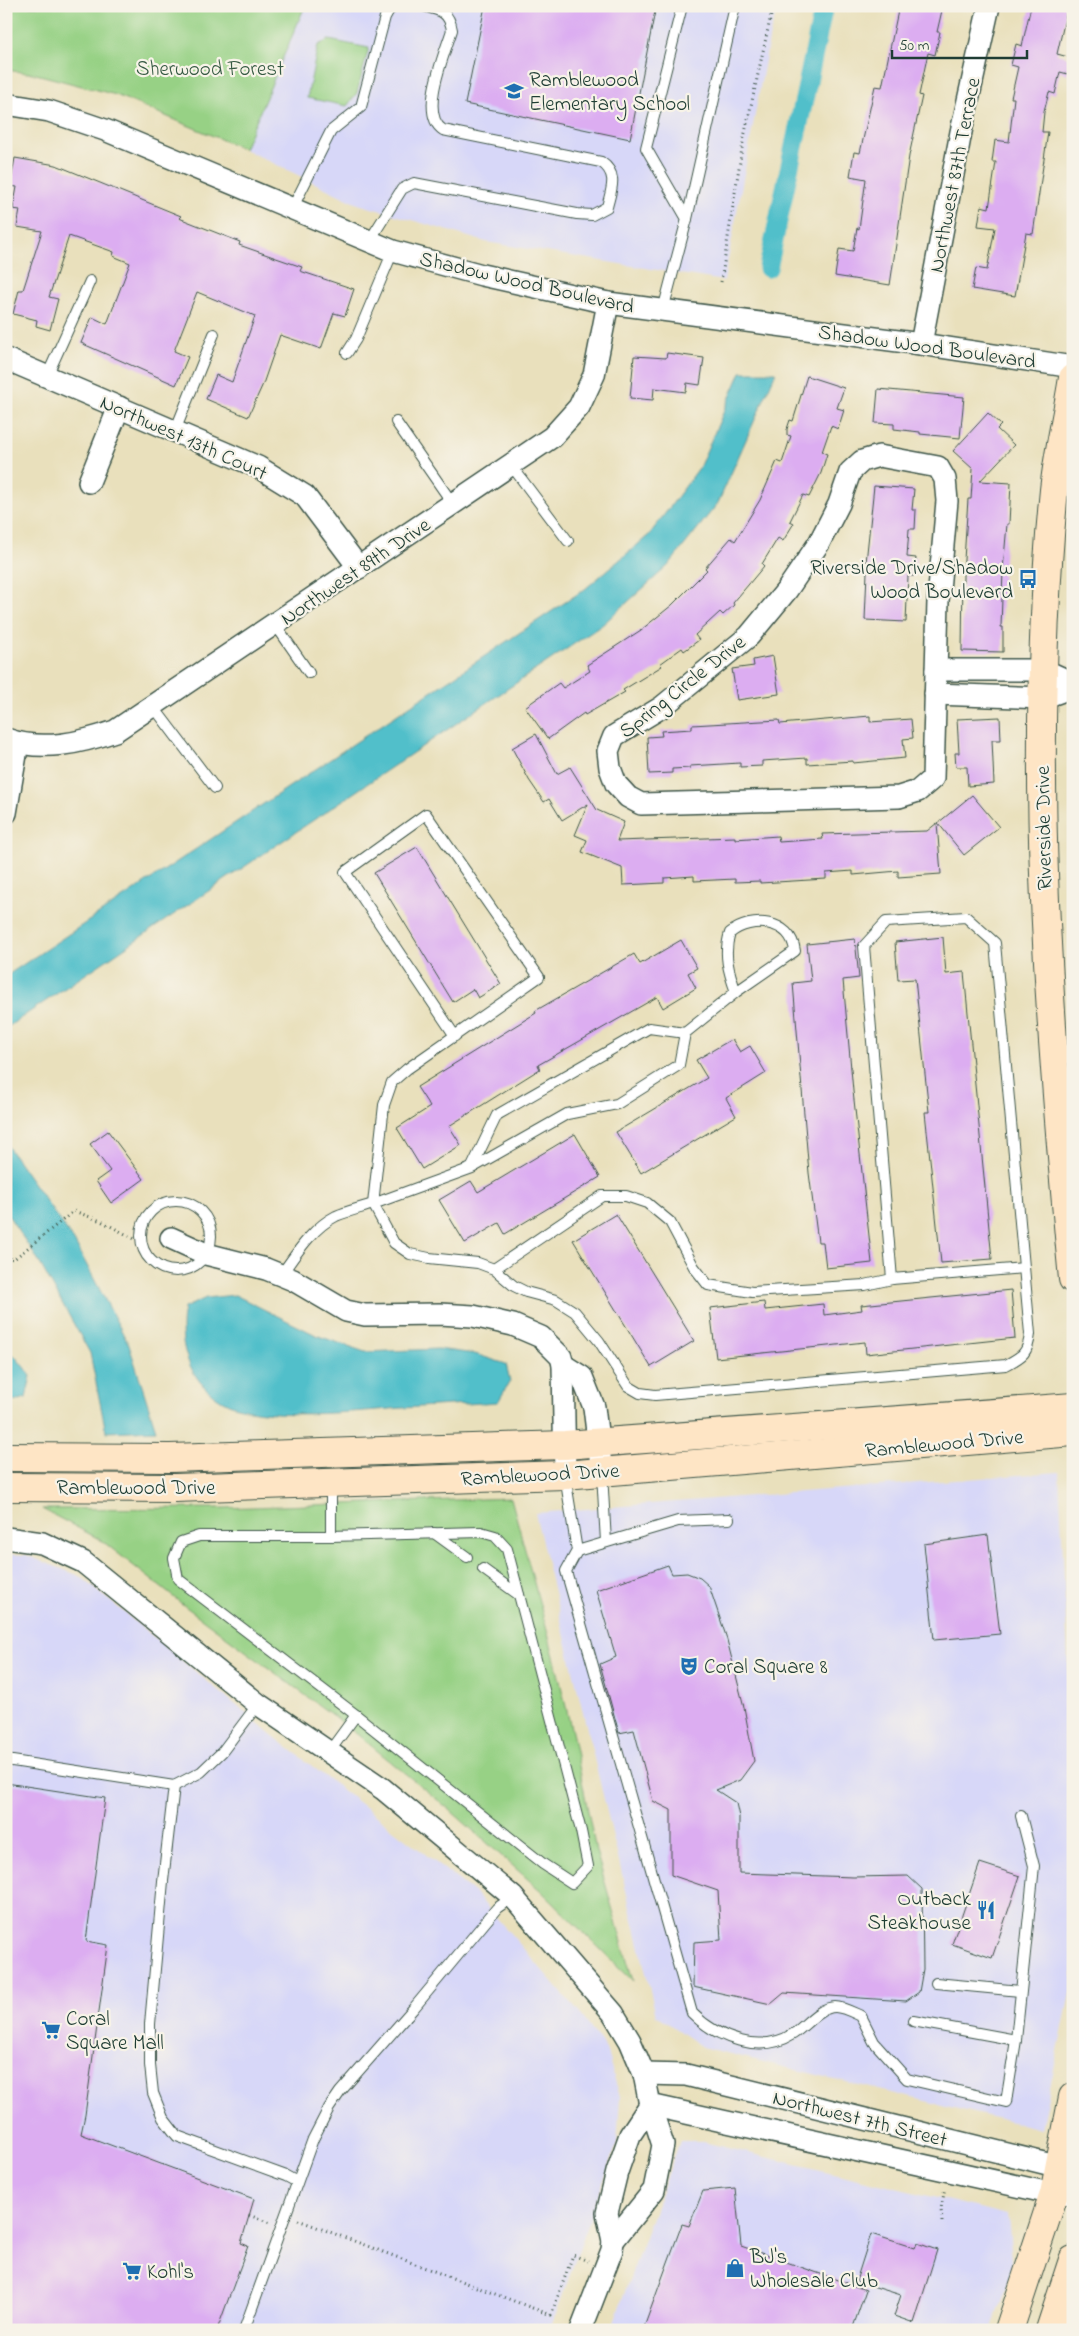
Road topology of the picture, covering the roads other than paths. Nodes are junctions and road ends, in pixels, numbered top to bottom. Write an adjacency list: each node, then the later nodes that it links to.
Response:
1 (395, 6): 7 (lane)
2 (423, 6): 9 (lane)
3 (682, 6): 8 (lane)
4 (735, 6): 8 (lane)
5 (989, 6): 15 (street, Northwest 87th Terrace)
6 (6, 104): 7 (street, Shadow Wood Boulevard)
7 (293, 207): 9 (street, Shadow Wood Boulevard)
8 (687, 219): 13 (lane)
9 (370, 240): 10 (street, Shadow Wood Boulevard)
10 (393, 251): 12 (street, Shadow Wood Boulevard); 16 (lane)
11 (90, 281): 19 (lane)
12 (608, 303): 13 (street, Shadow Wood Boulevard); 24 (street, Northwest 89th Drive)
13 (663, 310): 15 (street, Shadow Wood Boulevard)
14 (214, 334): 23 (lane)
15 (921, 344): 18 (street, Shadow Wood Boulevard)
16 (346, 352)
17 (6, 359): 19 (street, Northwest 13th Court)
18 (1073, 367)
19 (47, 376): 21 (street, Northwest 13th Court)
20 (1073, 378): 31 (street, Riverside Drive)
21 (119, 407): 23 (street, Northwest 13th Court); 25 (street)
22 (396, 422): 26 (lane)
23 (175, 431): 28 (street, Northwest 13th Court)
24 (511, 465): 26 (street, Northwest 89th Drive); 27 (lane)
25 (89, 482)
26 (453, 504): 28 (street, Northwest 89th Drive)
27 (568, 541)
28 (359, 568): 29 (street, Northwest 89th Drive)
29 (275, 624): 32 (lane); 36 (street, Northwest 89th Drive)
30 (936, 670): 31 (street); 34 (street, Spring Circle Drive); 34 (street, Spring Circle Drive)
31 (1044, 670): 33 (street); 35 (street, Riverside Drive)
32 (309, 673)
33 (1073, 685): 35 (street)
34 (935, 694): 35 (street)
35 (1043, 698): 51 (street, Riverside Drive)
36 (153, 706): 37 (street, Northwest 89th Drive); 38 (lane)
37 (12, 741): 39 (street)
38 (215, 788)
39 (6, 812)
40 (736, 992): 40 (lane); 41 (lane)
41 (685, 1033): 43 (lane); 43 (lane)
42 (454, 1036): 42 (lane); 44 (lane)
43 (472, 1168): 44 (lane)
44 (373, 1204): 48 (lane); 49 (lane)
45 (171, 1238): 46 (street)
46 (206, 1254): 46 (lane); 49 (street)
47 (1024, 1268): 48 (lane); 50 (lane); 50 (lane)
48 (494, 1269): 50 (lane)
49 (281, 1275): 52 (street)
50 (892, 1279)
51 (1073, 1279)
52 (564, 1365): 55 (street); 56 (street)
53 (1073, 1407): 55 (street, Ramblewood Drive)
54 (1073, 1432): 58 (street, Ramblewood Drive)
55 (599, 1443): 56 (street, Ramblewood Drive); 58 (street)
56 (565, 1446): 57 (street, Ramblewood Drive); 59 (street)
57 (6, 1458)
58 (602, 1473): 59 (street, Ramblewood Drive); 66 (lane)
59 (565, 1475): 60 (street, Ramblewood Drive); 67 (lane)
60 (331, 1483): 61 (street, Ramblewood Drive); 64 (lane)
61 (6, 1487)
62 (728, 1519): 66 (lane)
63 (434, 1534): 64 (lane); 68 (lane); 70 (lane)
64 (332, 1536): 72 (lane)
65 (6, 1538): 71 (street)
66 (606, 1542): 67 (lane)
67 (577, 1550): 81 (lane)
68 (468, 1557)
69 (483, 1569): 70 (lane)
70 (519, 1595): 72 (lane)
71 (258, 1704): 73 (street); 75 (lane)
72 (356, 1714): 73 (lane)
73 (329, 1752): 77 (street)
74 (6, 1760): 75 (lane)
75 (174, 1786): 85 (lane)
76 (1021, 1816): 79 (lane)
77 (513, 1897): 82 (street); 85 (lane)
78 (936, 1983): 79 (lane)
79 (1020, 1992): 81 (lane)
80 (913, 2021): 81 (lane)
81 (1016, 2040)
82 (644, 2074): 84 (street); 86 (street, Northwest 7th Street)
83 (1073, 2097): 86 (street)
84 (650, 2105): 86 (street, Northwest 7th Street); 87 (street); 87 (street)
85 (297, 2182): 89 (lane)
86 (1065, 2183): 91 (street)
87 (612, 2241): 90 (street)
88 (1073, 2260): 92 (street)
89 (244, 2330)
90 (581, 2330)
91 (1009, 2330)
92 (1050, 2330)

